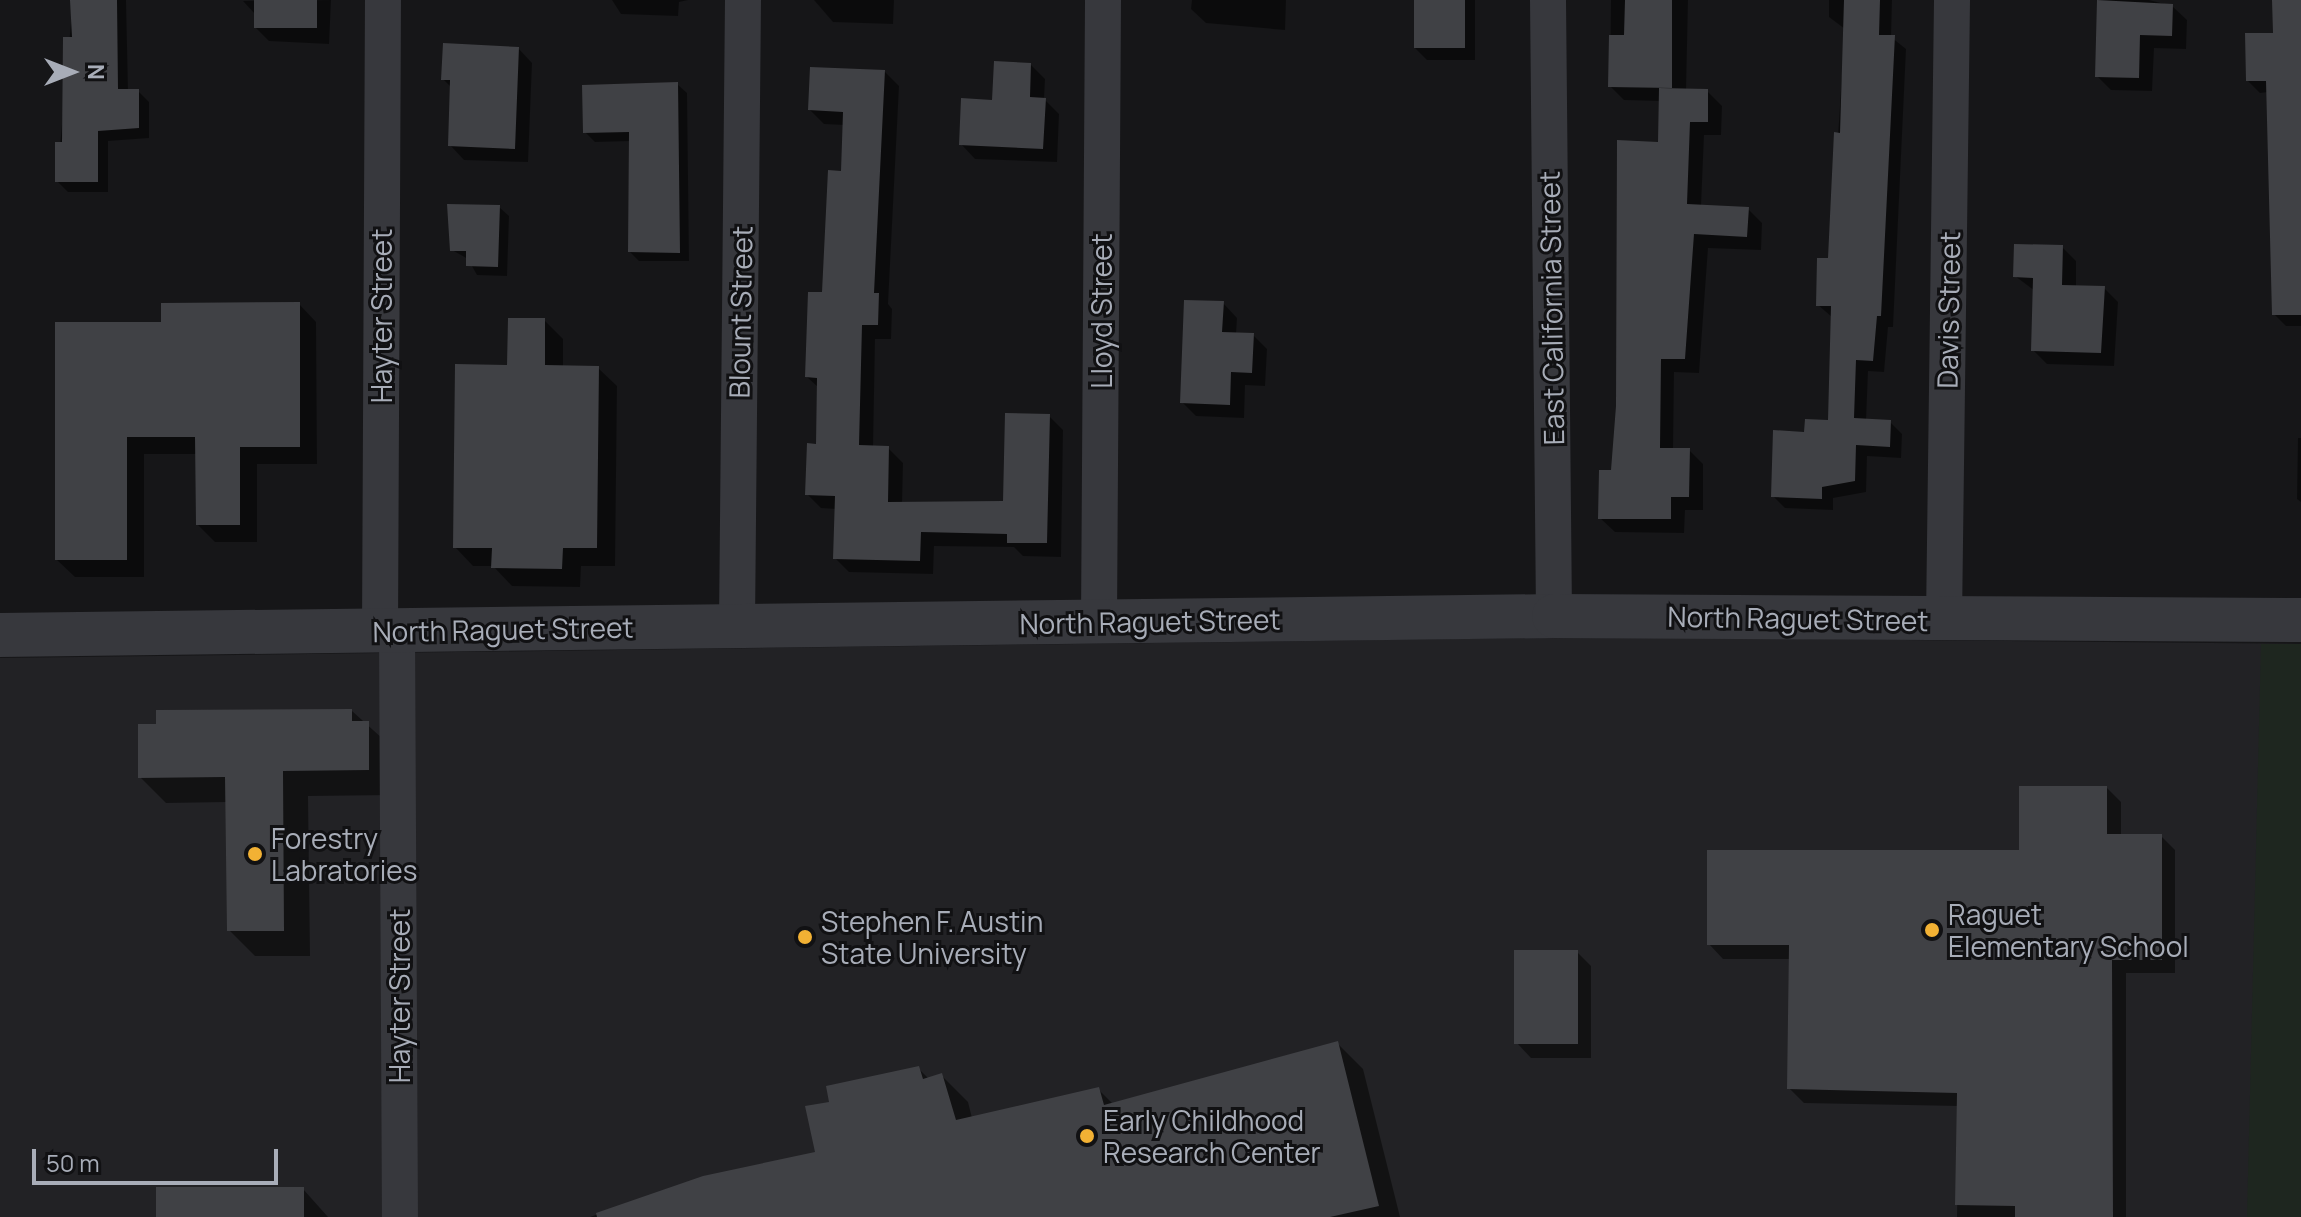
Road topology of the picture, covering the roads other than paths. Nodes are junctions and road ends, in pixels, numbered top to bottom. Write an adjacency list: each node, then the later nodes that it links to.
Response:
1 (383, 0): 11 (street, Hayter Street)
2 (743, 0): 10 (street, Blount Street)
3 (1103, 0): 9 (street, Lloyd Street)
4 (1548, 0): 6 (street, East California Street)
5 (1952, 0): 7 (street, Davis Street)
6 (1554, 616): 7 (street, North Raguet Street); 9 (street, North Raguet Street)
7 (1944, 620): 8 (street, North Raguet Street)
8 (2301, 620)
9 (1099, 621): 10 (street, North Raguet Street)
10 (737, 624): 11 (street, North Raguet Street)
11 (388, 632): 12 (street, North Raguet Street); 13 (street, Hayter Street)
12 (0, 635)
13 (400, 1217)

